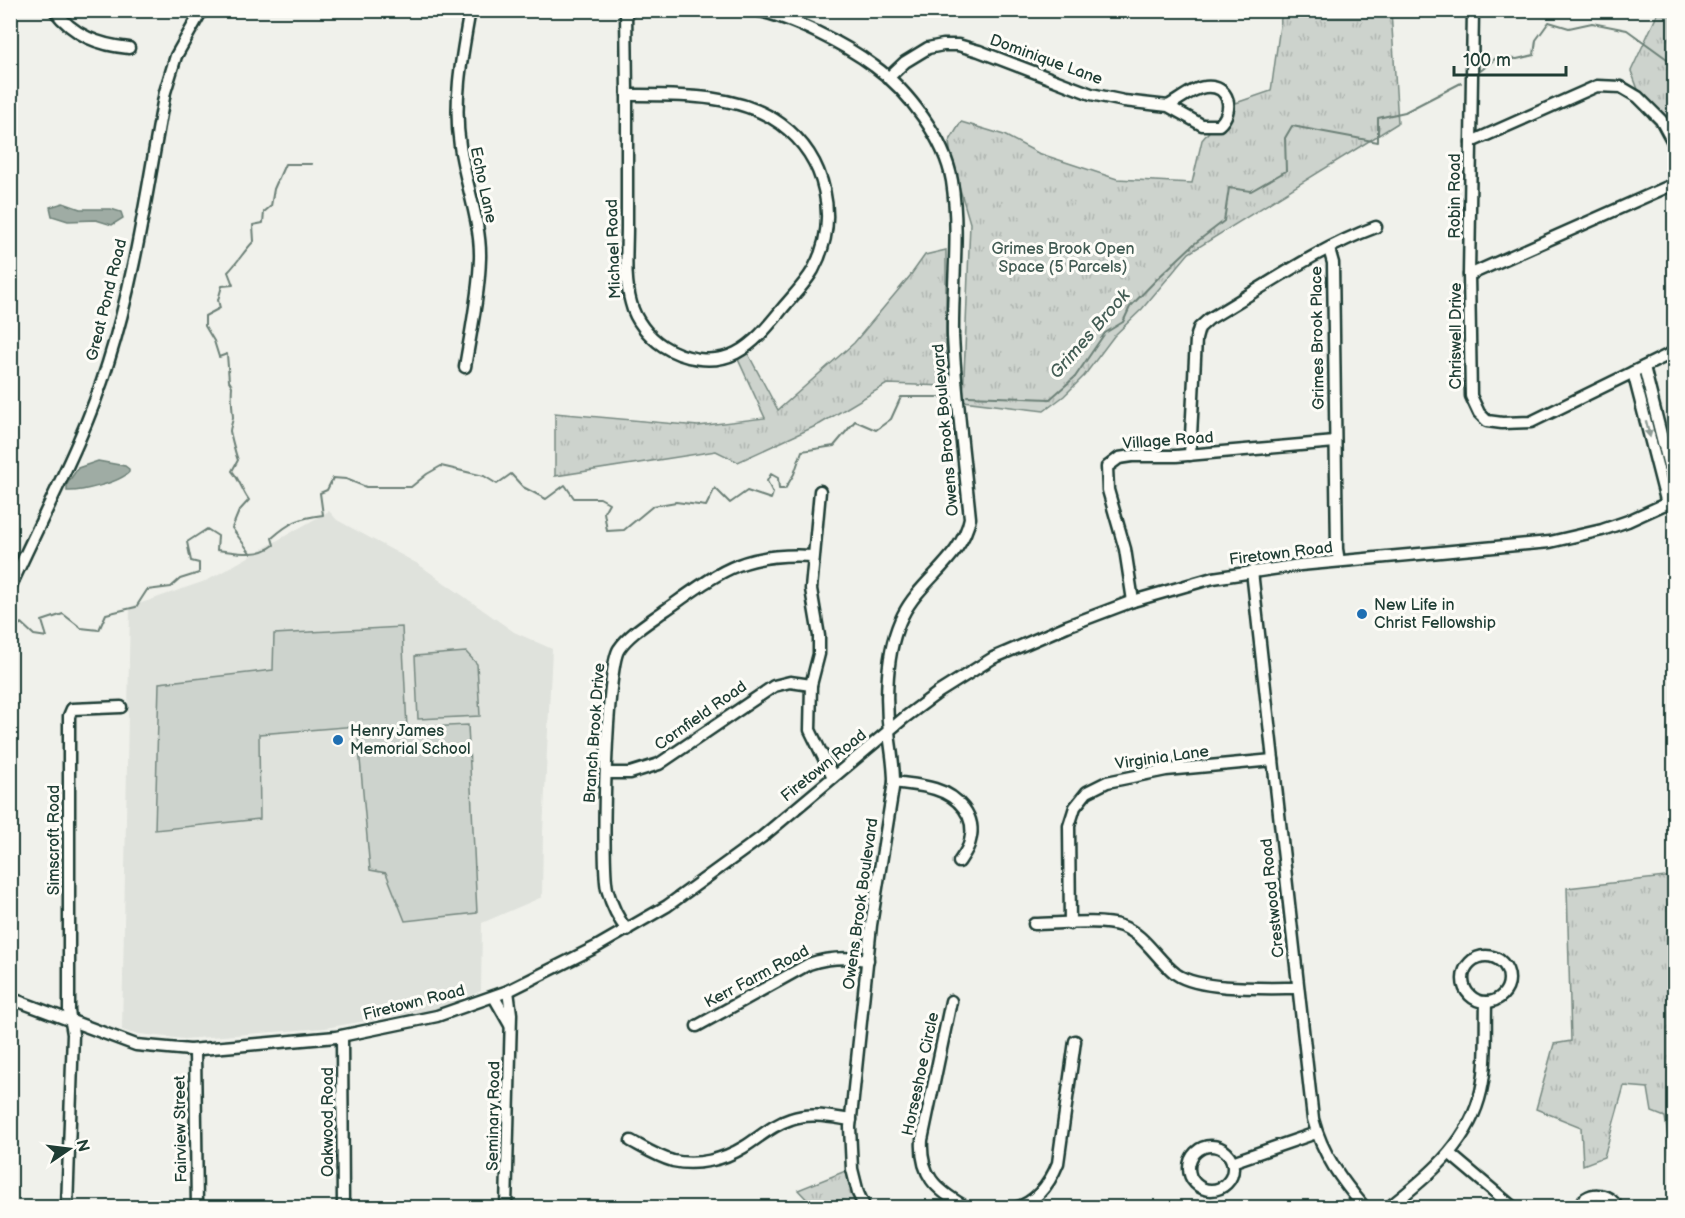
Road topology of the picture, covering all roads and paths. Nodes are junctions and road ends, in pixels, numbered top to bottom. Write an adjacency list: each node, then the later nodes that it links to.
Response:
1 (54, 10): 7 (street)
2 (202, 10): 28 (street, Great Pond Road)
3 (470, 10): 18 (street, Echo Lane)
4 (626, 10): 9 (street, Michael Road)
5 (755, 10): 8 (street, Owens Brook Boulevard)
6 (1473, 10): 11 (street)
7 (129, 48)
8 (888, 78): 10 (street, Dominique Lane); 32 (street, Owens Brook Boulevard)
9 (627, 95): 9 (street, Michael Road)
10 (1168, 106): 10 (street, Dominique Lane)
11 (1470, 142): 12 (street, Robin Road); 16 (street, Robin Road)
12 (1674, 144)
13 (1674, 184): 16 (street, Chriswell Drive)
14 (1376, 227): 15 (street)
15 (1329, 249): 20 (street, Grimes Brook Place); 21 (street, Grimes Brook Place)
16 (1470, 275): 19 (street, Chriswell Drive)
17 (1674, 352): 19 (street, Chriswell Drive)
18 (465, 367)
19 (1639, 369): 22 (street); 24 (street, one-way to 24)
20 (1335, 442): 21 (street, Village Road); 26 (street, Grimes Brook Place)
21 (1190, 455): 29 (street, Village Road)
22 (1674, 486)
23 (820, 490): 25 (street)
24 (1671, 502): 26 (street, Firetown Road)
25 (813, 556): 30 (street); 34 (street, Branch Brook Drive)
26 (1340, 561): 27 (street, Firetown Road)
27 (1252, 571): 29 (street, Firetown Road); 33 (street, Crestwood Road)
28 (10, 588)
29 (1133, 601): 32 (street, Firetown Road)
30 (811, 685): 34 (street, Cornfield Road); 35 (street)
31 (121, 707): 48 (street, Simscroft Road)
32 (889, 732): 35 (street, Firetown Road); 36 (street, Owens Brook Boulevard)
33 (1274, 760): 39 (street, Virginia Lane); 42 (street, Crestwood Road)
34 (607, 772): 40 (street, Branch Brook Drive)
35 (832, 777): 40 (street, Firetown Road)
36 (894, 782): 37 (street); 41 (street, Owens Brook Boulevard)
37 (959, 862)
38 (1034, 924): 39 (street)
39 (1070, 924): 42 (street)
40 (627, 930): 43 (street, Firetown Road)
41 (868, 960): 50 (street, Kerr Farm Road); 54 (street, Owens Brook Boulevard)
42 (1298, 988): 55 (street, Crestwood Road)
43 (508, 992): 44 (street, Firetown Road); 49 (street, Seminary Road)
44 (494, 997): 49 (street, Seminary Road); 51 (street, Firetown Road)
45 (10, 998): 48 (street, Firetown Road)
46 (951, 1001): 59 (street, Horseshoe Circle)
47 (1486, 1002): 47 (street); 57 (street)
48 (71, 1021): 53 (street, Firetown Road); 60 (street)
49 (510, 1025): 63 (street, Seminary Road)
50 (697, 1026)
51 (342, 1036): 53 (street, Firetown Road); 62 (street, Oakwood Road)
52 (1076, 1041): 65 (street)
53 (195, 1050): 61 (street, Fairview Street)
54 (850, 1120): 56 (street); 64 (street, Owens Brook Boulevard)
55 (1316, 1133): 58 (street); 66 (street, Crestwood Road)
56 (631, 1141)
57 (1450, 1154): 67 (street); 68 (street)
58 (1232, 1162): 58 (street)
59 (966, 1207)
60 (67, 1208)
61 (196, 1208)
62 (343, 1208)
63 (506, 1208)
64 (865, 1208)
65 (1015, 1208)
66 (1365, 1208)
67 (1388, 1208)
68 (1514, 1208)
69 (1577, 1208): 70 (street)
70 (1618, 1208)

